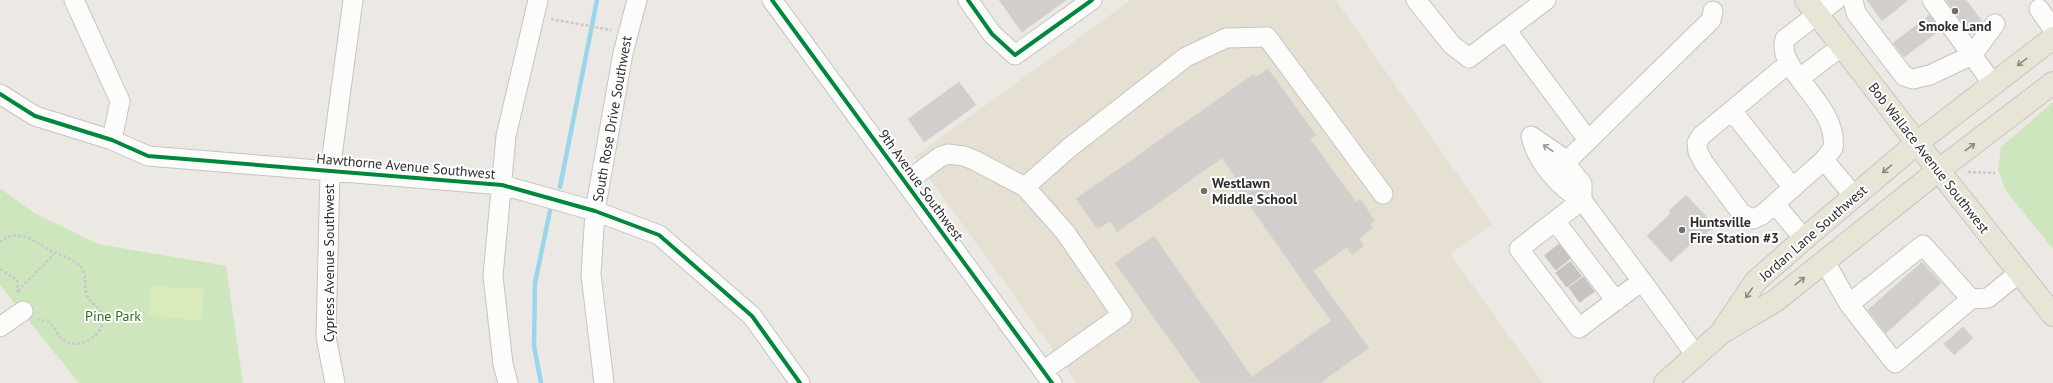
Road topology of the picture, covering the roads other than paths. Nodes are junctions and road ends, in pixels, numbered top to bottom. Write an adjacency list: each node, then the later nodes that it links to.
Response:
1 (74, 0): 28 (street)
2 (353, 0): 34 (street, Cypress Avenue Southwest)
3 (538, 0): 36 (street)
4 (637, 0): 43 (street, South Rose Drive Southwest)
5 (772, 0): 35 (street, 9th Avenue Southwest)
6 (968, 0): 7 (street)
7 (1092, 0)
8 (1416, 0): 18 (street)
9 (1546, 0): 18 (street)
10 (1836, 0): 13 (street)
11 (1853, 0): 21 (street)
12 (1932, 0): 21 (street)
13 (1811, 7): 20 (main road, Bob Wallace Avenue Southwest); 22 (street)
14 (2039, 9): 17 (street)
15 (1713, 11): 29 (street)
16 (1995, 24): 21 (street)
17 (2053, 29)
18 (1506, 30): 29 (street)
19 (2053, 38): 25 (main road, Jordan Lane Southwest, one-way to 25)
20 (1842, 46): 23 (street); 30 (main road, Bob Wallace Avenue Southwest)
21 (1972, 54): 25 (street)
22 (1789, 63): 23 (street); 27 (street)
23 (1800, 78): 31 (street)
24 (2053, 83): 33 (main road, Jordan Lane Southwest, one-way to 24)
25 (1993, 84): 30 (main road, Jordan Lane Southwest)
26 (0, 94): 28 (street, Hawthorne Avenue Southwest)
27 (1732, 111): 38 (street); 42 (street)
28 (112, 140): 34 (street, Hawthorne Avenue Southwest)
29 (1588, 140): 32 (street)
30 (1917, 144): 33 (main road, Bob Wallace Avenue Southwest); 40 (main road, Jordan Lane Southwest, one-way to 40)
31 (1824, 160): 38 (street); 40 (street)
32 (1565, 163): 41 (street); 41 (street, one-way to 41)
33 (1939, 170): 46 (main road, Jordan Lane Southwest); 47 (main road, Bob Wallace Avenue Southwest)
34 (330, 171): 36 (street, Hawthorne Avenue Southwest); 59 (street, Cypress Avenue Southwest)
35 (906, 182): 37 (street); 58 (street, 9th Avenue Southwest)
36 (502, 185): 43 (street, Hawthorne Avenue Southwest); 60 (street)
37 (1025, 187): 39 (street); 58 (street)
38 (1793, 188): 42 (street)
39 (1383, 194)
40 (1854, 196): 45 (main road, Jordan Lane Southwest)
41 (1582, 200): 44 (street); 48 (street)
42 (1775, 204): 45 (street)
43 (595, 211): 61 (street, South Rose Drive Southwest); 62 (street, Hawthorne Avenue Southwest)
44 (1555, 221): 49 (street); 49 (street)
45 (1804, 239): 56 (main road, Jordan Lane Southwest, one-way to 56)
46 (1825, 262): 52 (street); 56 (main road, Jordan Lane Southwest, one-way to 46)
47 (2020, 272): 50 (street); 54 (main road, Bob Wallace Avenue Southwest)
48 (1642, 281): 51 (street); 57 (street)
49 (1581, 290): 51 (street); 51 (street)
50 (1970, 299): 52 (street); 52 (street)
51 (1616, 301)
52 (1849, 304)
53 (22, 311): 55 (street)
54 (2053, 315)
55 (0, 327)
56 (1721, 333): 57 (main road, Jordan Lane Southwest)
57 (1696, 356): 63 (main road, Jordan Lane Southwest)
58 (1047, 377)
59 (335, 383)
60 (508, 383)
61 (604, 383)
62 (800, 383)
63 (1665, 383)

